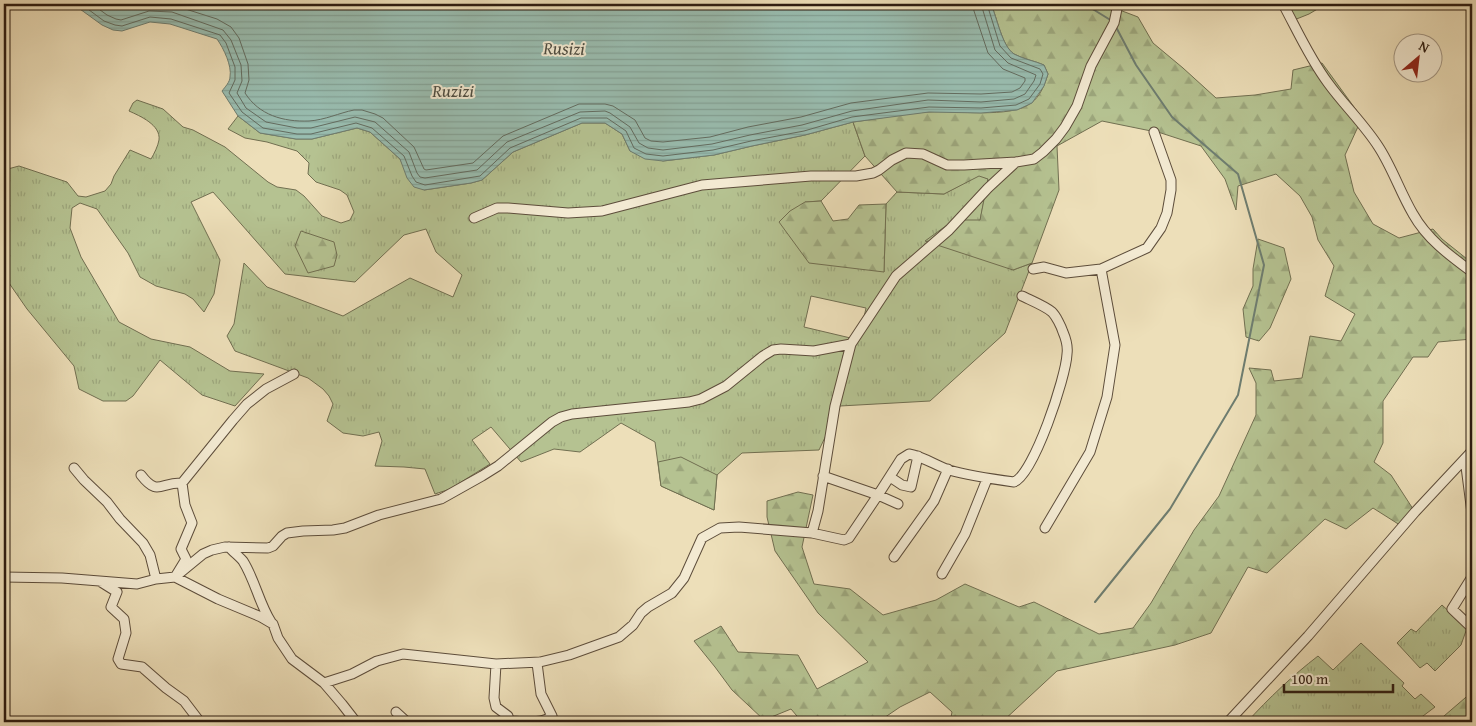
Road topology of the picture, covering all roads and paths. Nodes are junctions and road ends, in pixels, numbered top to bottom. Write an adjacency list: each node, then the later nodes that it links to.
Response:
1 (1118, 4): 4 (street)
2 (1283, 4): 8 (street)
3 (1154, 132): 7 (street)
4 (1016, 162): 5 (street); 10 (street)
5 (474, 218)
6 (1033, 269): 7 (street)
7 (1101, 269): 25 (street)
8 (1472, 272)
9 (1022, 296): 20 (street)
10 (851, 344): 18 (street); 27 (street)
11 (294, 374): 21 (street)
12 (1472, 451): 14 (street)
13 (918, 456): 16 (street); 19 (street); 19 (street)
14 (1465, 458): 24 (street); 45 (street)
15 (74, 468): 33 (street)
16 (948, 469): 20 (street); 28 (street)
17 (141, 475): 21 (street)
18 (823, 476): 22 (street); 26 (street)
19 (890, 477): 22 (street)
20 (987, 479): 29 (street)
21 (182, 484): 31 (street)
22 (878, 495): 23 (street); 26 (street)
23 (898, 504)
24 (1472, 513)
25 (1045, 528)
26 (812, 533): 37 (street)
27 (229, 547): 31 (street); 35 (street)
28 (894, 557)
29 (942, 574)
30 (4, 576): 34 (street)
31 (175, 578): 33 (street); 35 (street)
32 (1472, 578): 36 (street)
33 (156, 579): 34 (street)
34 (101, 581): 41 (street)
35 (273, 624): 39 (street)
36 (1472, 628)
37 (537, 663): 38 (street); 44 (street)
38 (496, 664): 39 (street); 44 (street)
39 (324, 683): 42 (street)
40 (396, 712): 43 (street)
41 (200, 722)
42 (356, 722)
43 (407, 722)
44 (508, 722)
45 (1228, 722)

